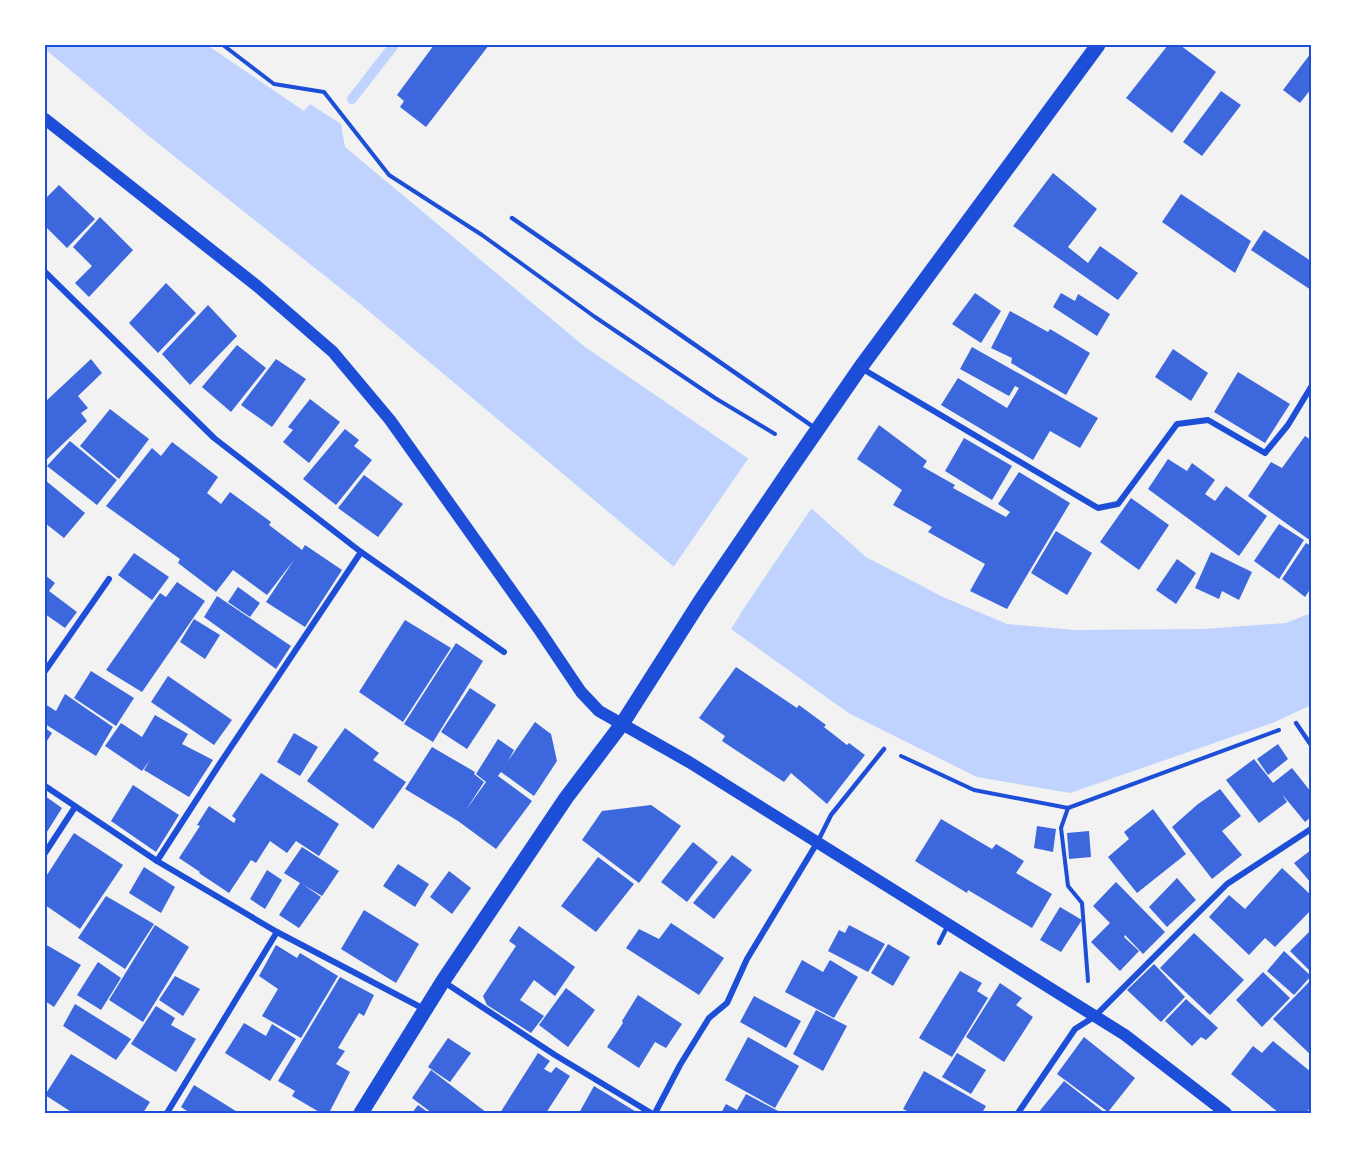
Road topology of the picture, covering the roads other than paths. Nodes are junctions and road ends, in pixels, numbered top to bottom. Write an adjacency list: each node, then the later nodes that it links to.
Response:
1 (1098, 45): 5 (main road)
2 (45, 118): 13 (main road)
3 (512, 218): 7 (lane)
4 (45, 272): 8 (street)
5 (860, 368): 6 (street); 7 (main road)
6 (1311, 387)
7 (818, 429): 13 (main road)
8 (361, 552): 10 (street); 21 (street)
9 (109, 579): 11 (street)
10 (504, 652)
11 (45, 671)
12 (1296, 723): 14 (lane)
13 (622, 724): 19 (main road); 25 (main road)
14 (1311, 745)
15 (884, 748): 19 (lane)
16 (45, 786): 17 (street)
17 (75, 807): 20 (street); 21 (street)
18 (1311, 829): 27 (street)
19 (817, 843): 22 (main road); 30 (street)
20 (45, 853)
21 (157, 861): 23 (street)
22 (948, 924): 24 (lane); 27 (main road)
23 (277, 932): 26 (street); 28 (street)
24 (939, 943)
25 (443, 981): 26 (main road); 30 (street)
26 (425, 1010): 29 (main road)
27 (1094, 1017): 31 (street); 32 (main road)
28 (167, 1113)
29 (361, 1113)
30 (653, 1113)
31 (1018, 1113)
32 (1226, 1113)

